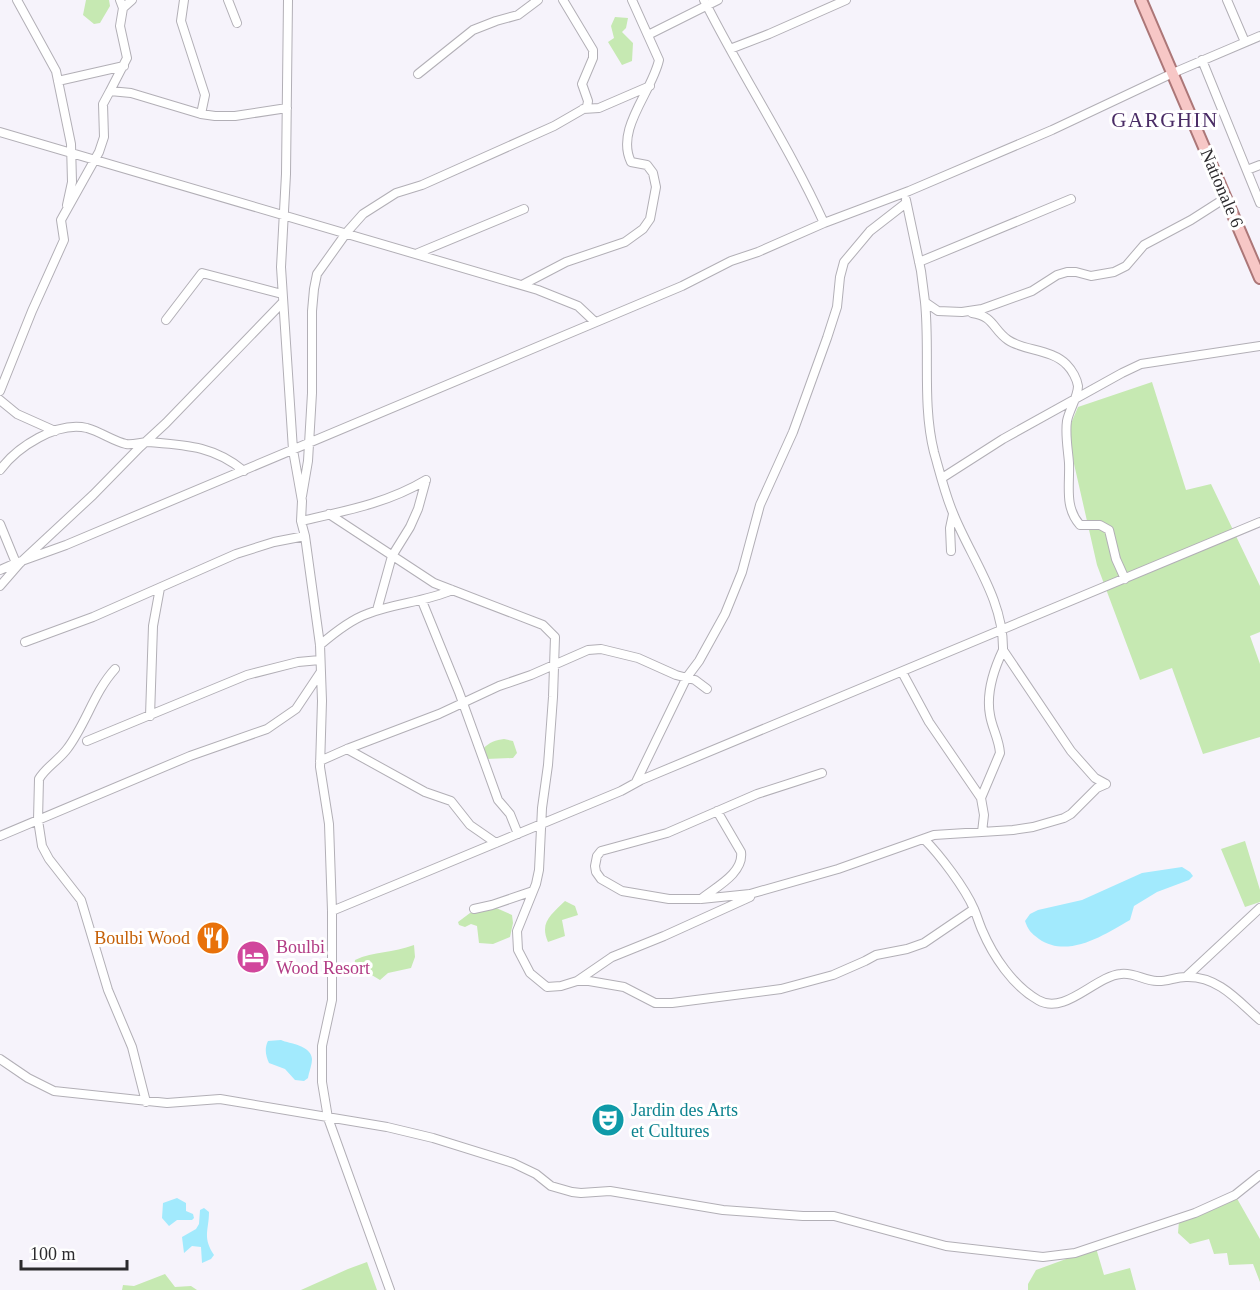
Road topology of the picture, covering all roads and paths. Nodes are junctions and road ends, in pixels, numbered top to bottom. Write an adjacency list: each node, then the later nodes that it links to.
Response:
1 (17, 0): 24 (street)
2 (132, 0): 14 (street)
3 (184, 0): 29 (street)
4 (228, 0): 15 (street)
5 (288, 0): 27 (street)
6 (538, 0): 23 (street)
7 (563, 0): 28 (street)
8 (632, 0): 16 (street)
9 (718, 0): 13 (street)
10 (846, 0): 19 (street)
11 (1142, 0): 22 (main road, Nationale 6)
12 (1227, 0): 18 (street)
13 (706, 3): 16 (street); 19 (street)
14 (122, 4): 21 (street)
15 (237, 23)
16 (648, 35): 25 (street)
17 (1260, 36): 18 (street)
18 (1245, 42): 20 (street)
19 (730, 49): 43 (street)
20 (1202, 60): 22 (street); 34 (street)
21 (124, 66): 24 (street); 26 (street)
22 (1173, 73): 35 (street); 36 (main road, Nationale 6)
23 (418, 75)
24 (58, 81): 31 (street)
25 (650, 86): 28 (street); 48 (street)
26 (110, 91): 29 (street); 32 (street)
27 (287, 108): 29 (street); 42 (street)
28 (583, 109): 44 (street)
29 (201, 114)
30 (0, 132): 31 (street)
31 (71, 152): 32 (street); 41 (street)
32 (95, 159): 41 (street); 42 (street)
33 (1260, 165): 34 (street)
34 (1247, 170): 39 (street)
35 (909, 191): 38 (street); 43 (street)
36 (1227, 197): 47 (main road, Nationale 6); 51 (street)
37 (1071, 199): 46 (street)
38 (906, 203): 46 (street); 91 (street)
39 (1260, 203)
40 (524, 209): 45 (street)
41 (66, 211): 55 (street)
42 (283, 214): 44 (street); 49 (street)
43 (824, 223): 53 (street)
44 (347, 232): 45 (street); 60 (street)
45 (418, 253): 48 (street)
46 (919, 262): 50 (street)
47 (1260, 278)
48 (522, 285): 53 (street)
49 (282, 298): 52 (street); 59 (street); 61 (street)
50 (925, 302): 51 (street); 64 (street)
51 (962, 312): 56 (street)
52 (166, 320)
53 (595, 322): 60 (street)
54 (1260, 346): 56 (street)
55 (0, 391)
56 (1074, 399): 64 (street); 76 (street)
57 (0, 400): 58 (street)
58 (55, 431): 59 (street); 62 (street)
59 (145, 442): 63 (street); 74 (street)
60 (308, 444): 61 (street); 65 (street)
61 (293, 450): 63 (street); 65 (street)
62 (0, 470)
63 (244, 471): 74 (street)
64 (942, 478): 66 (street)
65 (302, 501): 68 (street)
66 (953, 513): 72 (street); 82 (street)
67 (330, 514): 68 (street); 73 (street); 73 (street)
68 (301, 521): 71 (street)
69 (1260, 522): 76 (street)
70 (0, 524): 74 (street)
71 (305, 536): 78 (street); 84 (street)
72 (951, 550)
73 (392, 556): 79 (street); 81 (street)
74 (18, 563): 75 (street); 77 (street)
75 (0, 570)
76 (1125, 579): 82 (street)
77 (0, 586)
78 (160, 588): 83 (street); 94 (street)
79 (453, 590): 80 (street); 87 (street)
80 (422, 601): 81 (street); 93 (street)
81 (377, 610): 84 (street)
82 (1002, 630): 85 (street); 89 (street)
83 (25, 642)
84 (320, 645): 86 (street)
85 (1003, 650): 100 (street); 104 (street)
86 (320, 660): 90 (street); 94 (street)
87 (555, 664): 91 (street); 93 (street); 103 (street)
88 (115, 669): 102 (street)
89 (902, 672): 99 (street); 100 (street)
90 (320, 673): 97 (street); 102 (street)
91 (687, 677): 92 (street); 99 (street)
92 (707, 689)
93 (462, 702): 96 (street); 105 (street)
94 (150, 716): 95 (street)
95 (87, 741)
96 (347, 749): 97 (street); 108 (street)
97 (320, 761): 115 (street)
98 (822, 773): 101 (street)
99 (636, 783): 103 (street)
100 (981, 798): 104 (street)
101 (717, 811): 111 (street); 111 (street)
102 (38, 820): 106 (street); 120 (street)
103 (541, 824): 105 (street); 109 (street)
104 (982, 832): 107 (street)
105 (518, 834): 108 (street)
106 (0, 836)
107 (924, 839): 110 (street); 114 (street)
108 (496, 843): 115 (street)
109 (533, 891): 113 (street); 117 (street)
110 (761, 892): 111 (street); 117 (street)
111 (702, 899)
112 (1260, 908): 116 (street)
113 (474, 909)
114 (974, 909): 116 (street); 117 (street)
115 (332, 911): 121 (street)
116 (1187, 976): 118 (street)
117 (577, 981)
118 (1260, 1020)
119 (0, 1059): 120 (street)
120 (146, 1102): 121 (street)
121 (328, 1118): 122 (street); 123 (street)
122 (1260, 1175)
123 (390, 1290)

